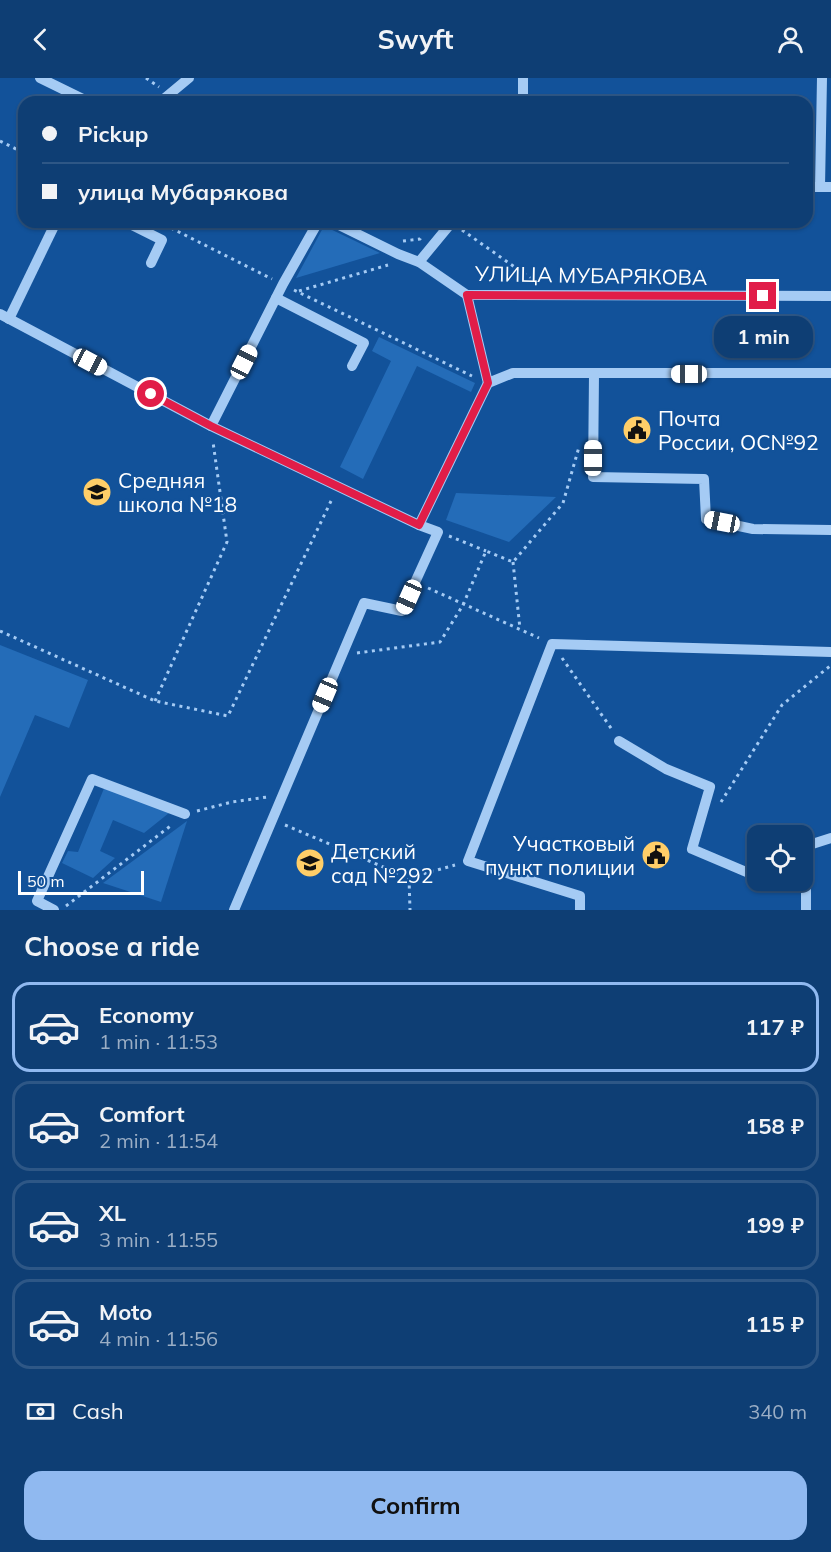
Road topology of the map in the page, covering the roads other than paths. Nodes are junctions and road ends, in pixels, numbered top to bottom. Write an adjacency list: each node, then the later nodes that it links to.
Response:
1 (40, 78): 5 (street)
2 (189, 78): 6 (street)
3 (523, 78): 7 (street)
4 (822, 78): 8 (street)
5 (77, 96)
6 (167, 96)
7 (523, 96)
8 (825, 187)
9 (53, 228): 19 (street)
10 (138, 228): 15 (street)
11 (315, 228): 18 (street)
12 (345, 228): 14 (street, УЛИЦА МУБАРЯКОВА)
13 (446, 228): 14 (street)
14 (419, 262): 16 (street, УЛИЦА МУБАРЯКОВА)
15 (151, 263)
16 (467, 295): 17 (street, УЛИЦА МУБАРЯКОВА); 23 (street)
17 (831, 296)
18 (276, 298): 20 (street); 24 (street)
19 (5, 317): 24 (street)
20 (352, 366)
21 (594, 374): 22 (street); 23 (street); 26 (street)
22 (831, 374)
23 (488, 383): 25 (street)
24 (211, 426): 25 (street)
25 (419, 525): 35 (street)
26 (831, 530)
27 (831, 652): 36 (street)
28 (619, 741): 32 (street)
29 (184, 814): 34 (street)
30 (831, 838): 31 (street)
31 (813, 844)
32 (747, 872)
33 (805, 891): 37 (street)
34 (54, 910)
35 (234, 910)
36 (580, 910)
37 (806, 910)

